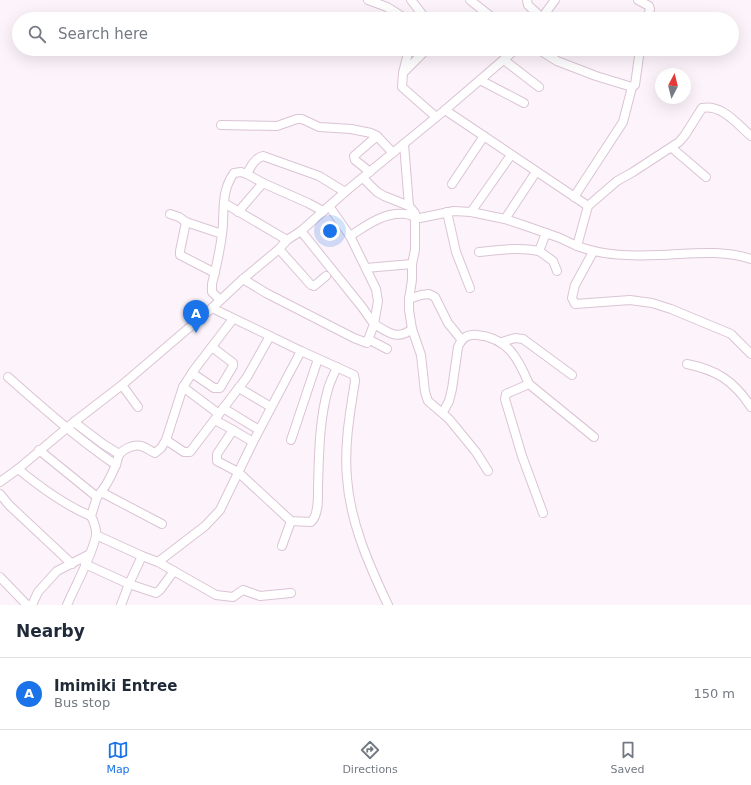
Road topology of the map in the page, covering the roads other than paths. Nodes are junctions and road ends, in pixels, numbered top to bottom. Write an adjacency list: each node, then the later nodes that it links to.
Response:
1 (368, 0): 7 (street)
2 (411, 0): 8 (street)
3 (470, 0): 9 (street)
4 (527, 0): 10 (street)
5 (555, 0): 11 (street)
6 (638, 0): 12 (street)
7 (395, 12)
8 (420, 12)
9 (485, 12)
10 (534, 12)
11 (546, 12)
12 (649, 12)
13 (408, 56): 19 (street)
14 (420, 56): 19 (street)
15 (508, 56): 18 (street)
16 (549, 56): 22 (street)
17 (639, 56): 22 (street)
18 (504, 60): 20 (street); 21 (street)
19 (403, 73): 25 (street)
20 (480, 80): 23 (street); 24 (street)
21 (539, 87)
22 (632, 88): 41 (street)
23 (524, 103)
24 (445, 110): 25 (street); 28 (street)
25 (436, 117): 30 (street)
26 (221, 125): 27 (street)
27 (377, 136): 32 (street); 36 (street)
28 (484, 136): 33 (street); 39 (street)
29 (751, 136): 31 (street)
30 (404, 144): 32 (street); 43 (street)
31 (672, 148): 37 (street); 44 (street)
32 (393, 153): 36 (street)
33 (511, 155): 34 (street); 48 (street)
34 (536, 172): 41 (street); 51 (street)
35 (247, 174): 38 (street); 40 (street); 42 (street)
36 (366, 175): 40 (street); 43 (street)
37 (706, 177)
38 (263, 183): 45 (street); 46 (street)
39 (452, 184)
40 (344, 192): 45 (street)
41 (574, 197): 44 (street)
42 (224, 203): 46 (street); 55 (street)
43 (409, 206): 50 (street)
44 (588, 206): 58 (street)
45 (326, 209): 53 (street); 56 (street)
46 (238, 212): 57 (street)
47 (447, 212): 48 (street); 50 (street); 70 (street)
48 (471, 212): 51 (street)
49 (170, 214): 52 (street)
50 (415, 218): 56 (street); 64 (street)
51 (505, 219): 54 (street)
52 (186, 222): 55 (street); 67 (street)
53 (300, 231): 57 (street); 75 (street)
54 (546, 233): 58 (street); 60 (street)
55 (222, 234): 67 (street)
56 (350, 236): 65 (street)
57 (287, 240): 59 (street)
58 (577, 246): 62 (street)
59 (279, 249): 68 (street); 69 (street)
60 (539, 251): 61 (street); 66 (street)
61 (479, 252)
62 (593, 252): 63 (street); 84 (street)
63 (751, 260)
64 (412, 264): 65 (street); 71 (street)
65 (366, 268): 75 (street)
66 (557, 271)
67 (215, 273): 72 (street)
68 (326, 276)
69 (242, 279): 72 (street); 78 (street)
70 (470, 288)
71 (409, 299): 76 (street); 79 (street)
72 (220, 300): 73 (street)
73 (212, 308): 74 (street); 92 (street)
74 (233, 319): 77 (street); 81 (street)
75 (374, 324): 76 (street); 78 (street)
76 (412, 329): 98 (street)
77 (270, 336): 83 (street); 94 (street)
78 (368, 339): 82 (street)
79 (461, 339): 80 (street); 98 (street)
80 (502, 342): 89 (street); 91 (street)
81 (212, 348): 88 (street); 88 (street)
82 (387, 349)
83 (301, 351): 85 (street); 97 (street)
84 (751, 354)
85 (318, 359): 87 (street); 106 (street)
86 (687, 364): 96 (street)
87 (337, 366): 119 (street); 136 (street)
88 (192, 373): 93 (street)
89 (572, 375)
90 (8, 377): 101 (street)
91 (529, 384): 104 (street); 117 (street)
92 (122, 385): 95 (street); 100 (street)
93 (183, 387): 99 (street); 105 (street)
94 (239, 388): 97 (street); 99 (street)
95 (138, 407)
96 (751, 407)
97 (272, 408): 103 (street)
98 (443, 412): 112 (street)
99 (219, 414): 102 (street); 103 (street); 105 (street)
100 (74, 422): 101 (street); 109 (street)
101 (67, 428): 108 (street); 110 (street)
102 (233, 430): 107 (street); 113 (street)
103 (259, 430): 107 (street)
104 (594, 436)
105 (166, 440): 109 (street)
106 (291, 440)
107 (253, 442): 113 (street)
108 (39, 450): 111 (street); 116 (street)
109 (119, 454): 110 (street)
110 (116, 465): 116 (street)
111 (18, 469): 114 (street); 118 (street)
112 (488, 471)
113 (238, 472): 119 (street); 125 (street)
114 (0, 482)
115 (0, 494): 126 (street)
116 (99, 495): 118 (street); 120 (street)
117 (543, 513)
118 (91, 516): 121 (street)
119 (291, 521): 122 (street)
120 (162, 524)
121 (96, 535): 123 (street); 124 (street)
122 (282, 546)
123 (90, 554): 126 (street); 127 (street)
124 (142, 556): 125 (street); 130 (street)
125 (158, 562): 128 (street)
126 (72, 564): 133 (street)
127 (85, 564): 130 (street); 134 (street)
128 (174, 571): 130 (street); 131 (street)
129 (0, 577): 132 (street)
130 (129, 584): 135 (street)
131 (291, 593)
132 (27, 605)
133 (32, 605)
134 (68, 605)
135 (121, 605)
136 (388, 605)

